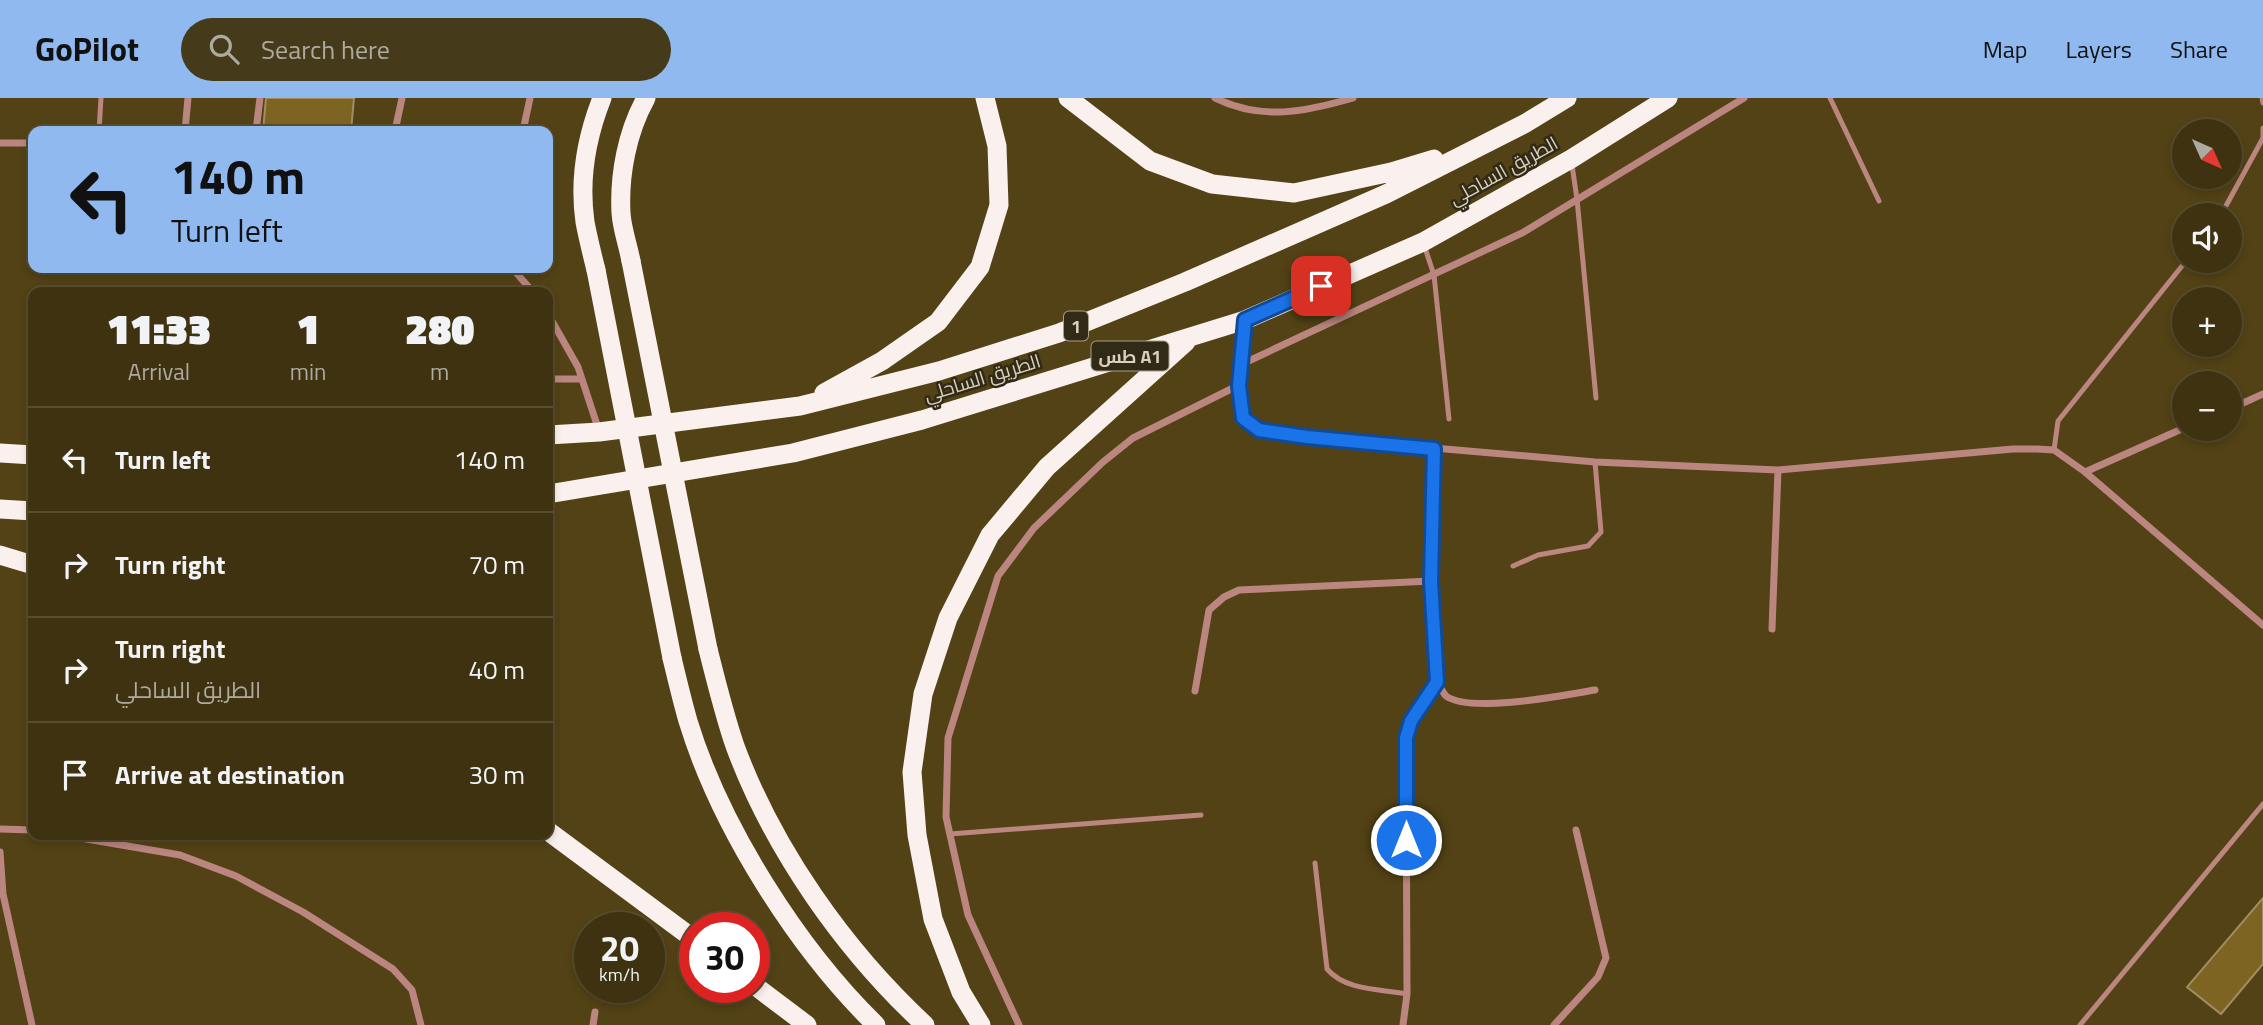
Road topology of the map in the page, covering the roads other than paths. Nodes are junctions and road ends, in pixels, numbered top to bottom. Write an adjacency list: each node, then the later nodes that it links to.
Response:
1 (101, 98): 17 (lane)
2 (188, 98): 18 (street)
3 (260, 98): 19 (street)
4 (402, 98): 20 (street)
5 (530, 98): 21 (street)
6 (601, 98): 86 (highway, bridge)
7 (646, 98): 87 (highway, bridge)
8 (985, 98): 44 (highway)
9 (1068, 98): 16 (highway)
10 (1215, 98): 11 (street)
11 (1353, 98)
12 (1567, 98): 16 (highway, الطريق الساحلي / 1)
13 (1668, 98): 25 (highway, الطريق الساحلي / طس A1)
14 (1744, 98): 26 (street)
15 (1830, 98): 27 (lane)
16 (1526, 123): 44 (highway, الطريق الساحلي / 1)
17 (99, 126)
18 (185, 126)
19 (257, 126)
20 (396, 126)
21 (524, 126)
22 (2263, 128): 28 (lane)
23 (0, 143): 24 (street)
24 (28, 144)
25 (1570, 159): 26 (lane); 29 (highway, الطريق الساحلي / طس A1)
26 (1577, 199): 32 (street); 42 (lane)
27 (1879, 201)
28 (2228, 203)
29 (1423, 242): 32 (lane); 34 (highway, الطريق الساحلي / طس A1)
30 (516, 273): 33 (street)
31 (2176, 273): 50 (lane)
32 (1434, 275): 37 (street); 45 (lane)
33 (529, 287)
34 (1245, 320): 36 (highway, الطريق الساحلي / طس A1); 37 (street)
35 (553, 323): 39 (street)
36 (1190, 338): 56 (highway, الطريق الساحلي / طس A1); 88 (highway)
37 (1241, 365): 40 (street)
38 (553, 379): 39 (street)
39 (581, 379): 46 (street)
40 (1239, 386): 49 (street); 73 (street)
41 (2263, 394): 43 (street)
42 (1596, 398)
43 (2242, 404)
44 (800, 406): 46 (highway, الطريق الساحلي / 1)
45 (1448, 419)
46 (599, 432): 48 (highway, الطريق الساحلي / 1)
47 (2172, 433): 55 (street)
48 (553, 435)
49 (1434, 449): 53 (street); 62 (street)
50 (2054, 450): 54 (street); 55 (street)
51 (0, 453): 52 (highway)
52 (28, 455)
53 (1595, 463): 54 (street); 61 (lane)
54 (1778, 470): 64 (street)
55 (2085, 472): 63 (street)
56 (553, 493)
57 (0, 509): 58 (highway)
58 (28, 511)
59 (0, 555): 60 (highway)
60 (28, 563)
61 (1513, 566)
62 (1431, 581): 65 (street); 67 (street)
63 (2263, 625)
64 (1772, 629)
65 (1437, 682): 66 (street); 79 (street)
66 (1595, 690)
67 (1195, 691)
68 (2263, 804): 92 (lane)
69 (1201, 815): 73 (lane)
70 (0, 829): 71 (street)
71 (28, 830)
72 (1576, 830): 91 (street)
73 (950, 834): 89 (street)
74 (553, 835): 78 (highway)
75 (92, 840): 83 (street)
76 (0, 852): 82 (street)
77 (1315, 863): 79 (lane)
78 (679, 928)
79 (1407, 993): 90 (street)
80 (770, 997): 85 (highway)
81 (595, 1012): 84 (street)
82 (32, 1025)
83 (421, 1025)
84 (593, 1025)
85 (807, 1025)
86 (876, 1025)
87 (925, 1025)
88 (981, 1025)
89 (1018, 1025)
90 (1404, 1025)
91 (1554, 1025)
92 (2080, 1025)

